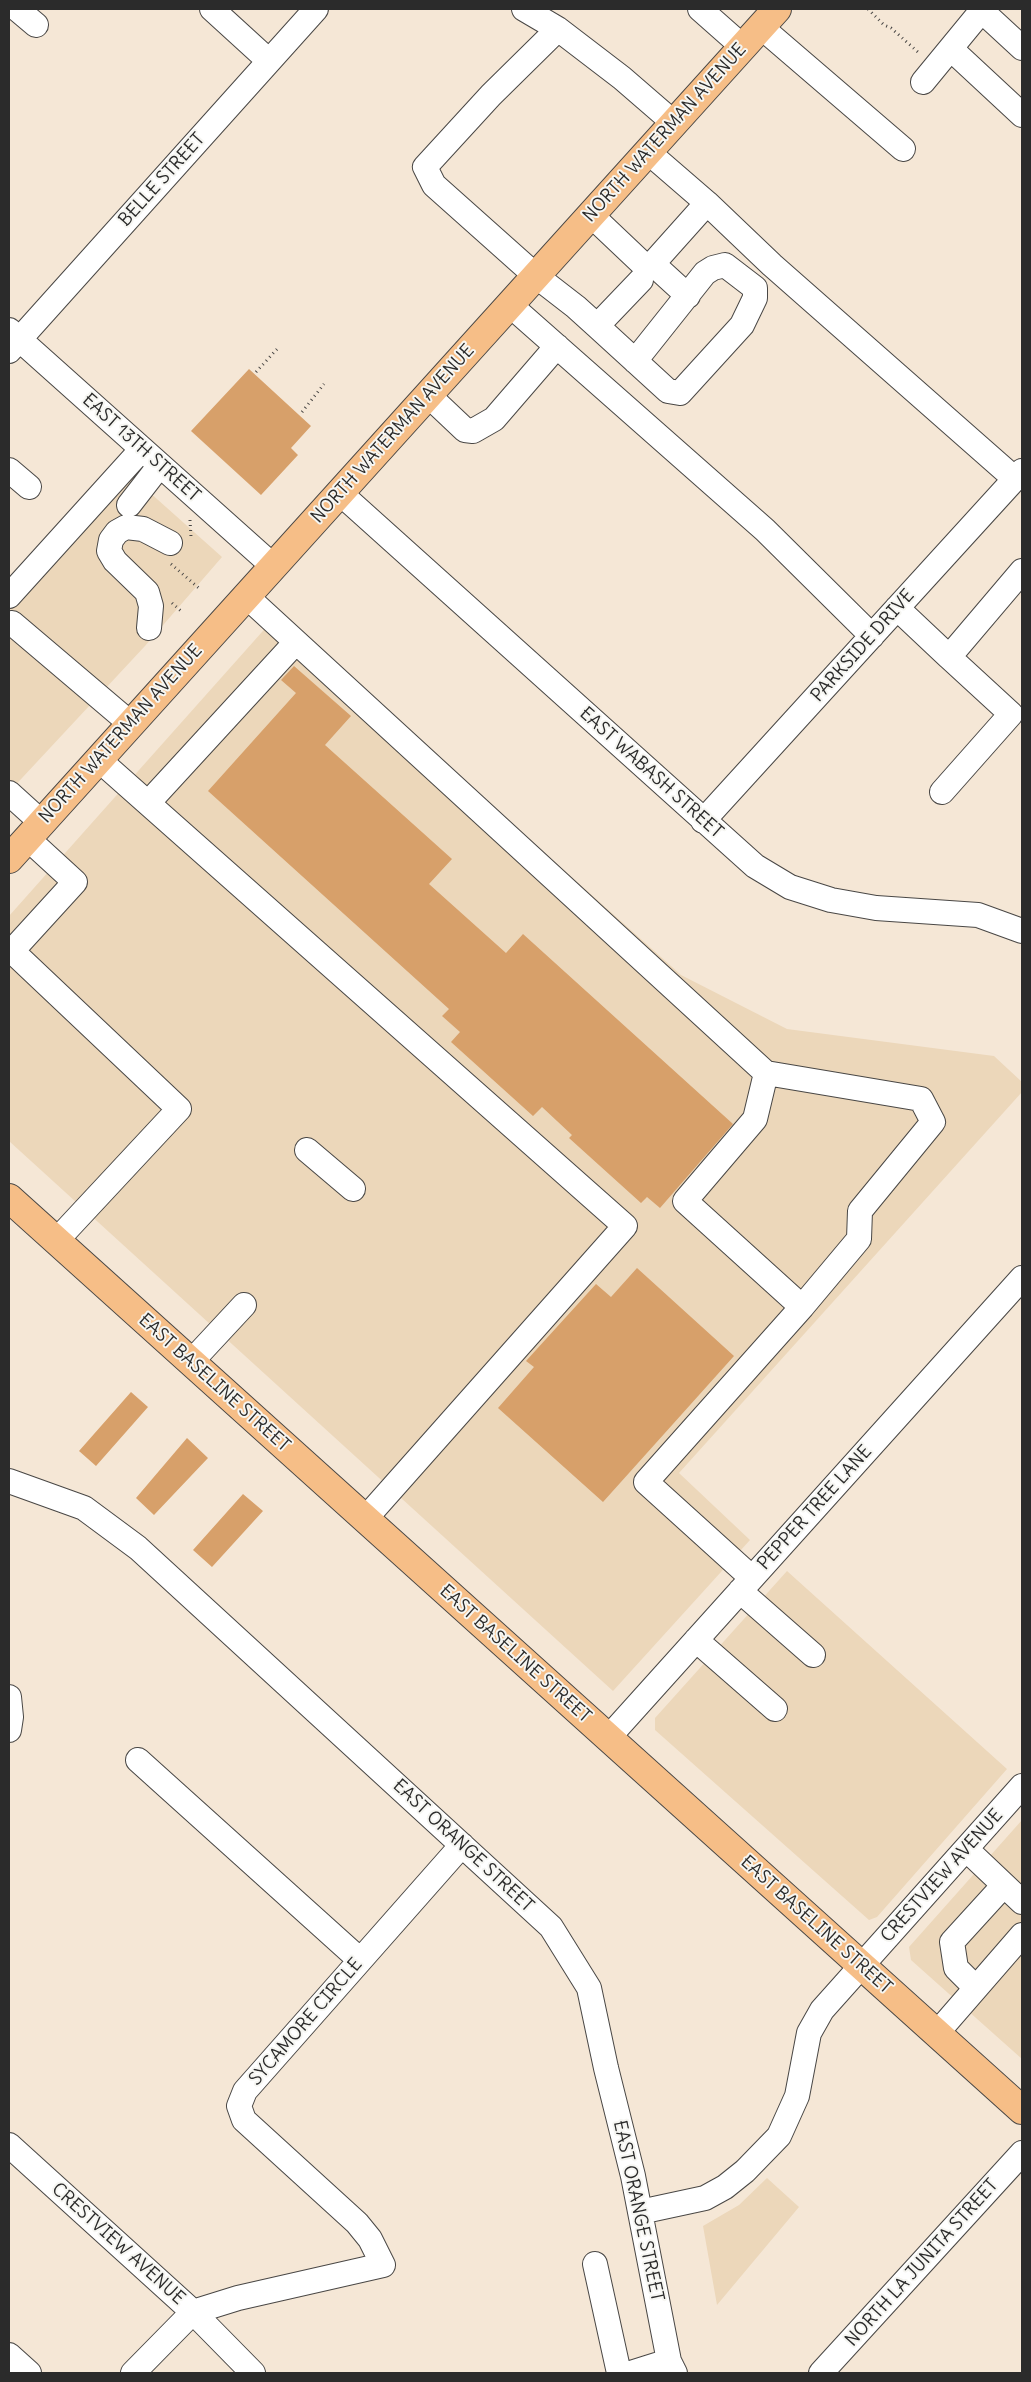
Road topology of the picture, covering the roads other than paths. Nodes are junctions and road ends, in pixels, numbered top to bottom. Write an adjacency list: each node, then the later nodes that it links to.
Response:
1 (17, 9): 8 (street)
2 (212, 9): 13 (street)
3 (316, 9): 13 (street, BELLE STREET)
4 (524, 9): 9 (street)
5 (700, 9): 10 (street)
6 (983, 11): 11 (street); 12 (street)
7 (769, 18): 10 (main road, NORTH WATERMAN AVENUE); 17 (street)
8 (36, 25)
9 (558, 29): 16 (street); 22 (street)
10 (743, 47): 16 (main road, NORTH WATERMAN AVENUE)
11 (1022, 48)
12 (951, 49): 14 (street); 15 (street)
13 (269, 61): 26 (street, BELLE STREET)
14 (923, 82)
15 (1022, 114)
16 (674, 123): 18 (main road, NORTH WATERMAN AVENUE)
17 (903, 149)
18 (648, 152): 19 (street); 20 (main road, NORTH WATERMAN AVENUE)
19 (707, 203): 21 (street); 33 (street)
20 (591, 215): 21 (street); 22 (main road, NORTH WATERMAN AVENUE)
21 (647, 272): 23 (street); 25 (street)
22 (536, 276): 24 (main road, NORTH WATERMAN AVENUE); 25 (street)
23 (688, 296): 28 (street); 28 (street)
24 (510, 305): 27 (street); 29 (main road, NORTH WATERMAN AVENUE)
25 (597, 326): 28 (street)
26 (12, 340): 30 (street, EAST 13TH STREET)
27 (558, 346): 29 (street); 45 (street)
28 (636, 361)
29 (428, 395): 35 (main road, NORTH WATERMAN AVENUE)
30 (142, 449): 31 (street, EAST 13TH STREET); 40 (street)
31 (160, 465): 36 (street); 38 (street, EAST 13TH STREET)
32 (9, 470): 34 (street)
33 (1019, 475): 42 (street, PARKSIDE DRIVE)
34 (29, 487)
35 (340, 493): 38 (main road, NORTH WATERMAN AVENUE); 53 (street, EAST WABASH STREET)
36 (129, 505)
37 (170, 542): 44 (street)
38 (273, 566): 41 (main road, NORTH WATERMAN AVENUE)
39 (1022, 571): 47 (street)
40 (9, 596)
41 (246, 596): 46 (street); 48 (main road, NORTH WATERMAN AVENUE)
42 (897, 608): 45 (street, PARKSIDE DRIVE); 47 (street)
43 (12, 623): 48 (street)
44 (149, 628)
45 (872, 636): 53 (street, PARKSIDE DRIVE)
46 (296, 642): 52 (street); 57 (street)
47 (949, 657): 50 (street)
48 (131, 724): 49 (main road, NORTH WATERMAN AVENUE)
49 (98, 759): 52 (street); 54 (main road, NORTH WATERMAN AVENUE)
50 (942, 792)
51 (9, 793): 54 (street)
52 (148, 803): 67 (street)
53 (703, 821): 56 (street, EAST WABASH STREET)
54 (34, 830): 55 (main road, NORTH WATERMAN AVENUE); 61 (street)
55 (9, 859)
56 (1022, 931)
57 (766, 1073): 64 (street); 64 (street)
58 (307, 1150): 59 (street)
59 (353, 1189)
60 (9, 1198): 61 (main road, EAST BASELINE STREET)
61 (56, 1240): 65 (main road, EAST BASELINE STREET)
62 (1022, 1278): 68 (street, PEPPER TREE LANE)
63 (244, 1305): 65 (street)
64 (802, 1307): 68 (street)
65 (191, 1362): 67 (main road, EAST BASELINE STREET)
66 (9, 1481): 77 (street, EAST ORANGE STREET)
67 (365, 1519): 74 (main road, EAST BASELINE STREET)
68 (746, 1584): 69 (street, PEPPER TREE LANE); 70 (street)
69 (696, 1640): 72 (street); 74 (street, PEPPER TREE LANE)
70 (813, 1655)
71 (9, 1697): 73 (street)
72 (775, 1709)
73 (9, 1730)
74 (608, 1738): 83 (main road, EAST BASELINE STREET)
75 (138, 1760): 82 (street)
76 (1022, 1786): 78 (street, CRESTVIEW AVENUE)
77 (462, 1845): 82 (street, SYCAMORE CIRCLE); 89 (street, EAST ORANGE STREET)
78 (966, 1849): 79 (street); 83 (street, CRESTVIEW AVENUE)
79 (1004, 1885): 80 (street); 84 (street)
80 (1022, 1902)
81 (1022, 1935): 84 (street)
82 (360, 1960): 91 (street, SYCAMORE CIRCLE)
83 (861, 1966): 85 (main road, EAST BASELINE STREET); 89 (street, CRESTVIEW AVENUE)
84 (976, 1988): 85 (street)
85 (937, 2033): 86 (main road, EAST BASELINE STREET)
86 (1022, 2110)
87 (9, 2145): 92 (street, CRESTVIEW AVENUE)
88 (1022, 2153): 100 (street, NORTH LA JUNITA STREET)
89 (640, 2212): 94 (street, EAST ORANGE STREET)
90 (595, 2264): 98 (street)
91 (383, 2265): 92 (street, CRESTVIEW AVENUE)
92 (193, 2312): 96 (street); 97 (street)
93 (9, 2355): 95 (street)
94 (672, 2367): 99 (street)
95 (29, 2373)
96 (133, 2373)
97 (253, 2373)
98 (619, 2373)
99 (631, 2373)
100 (821, 2373)

